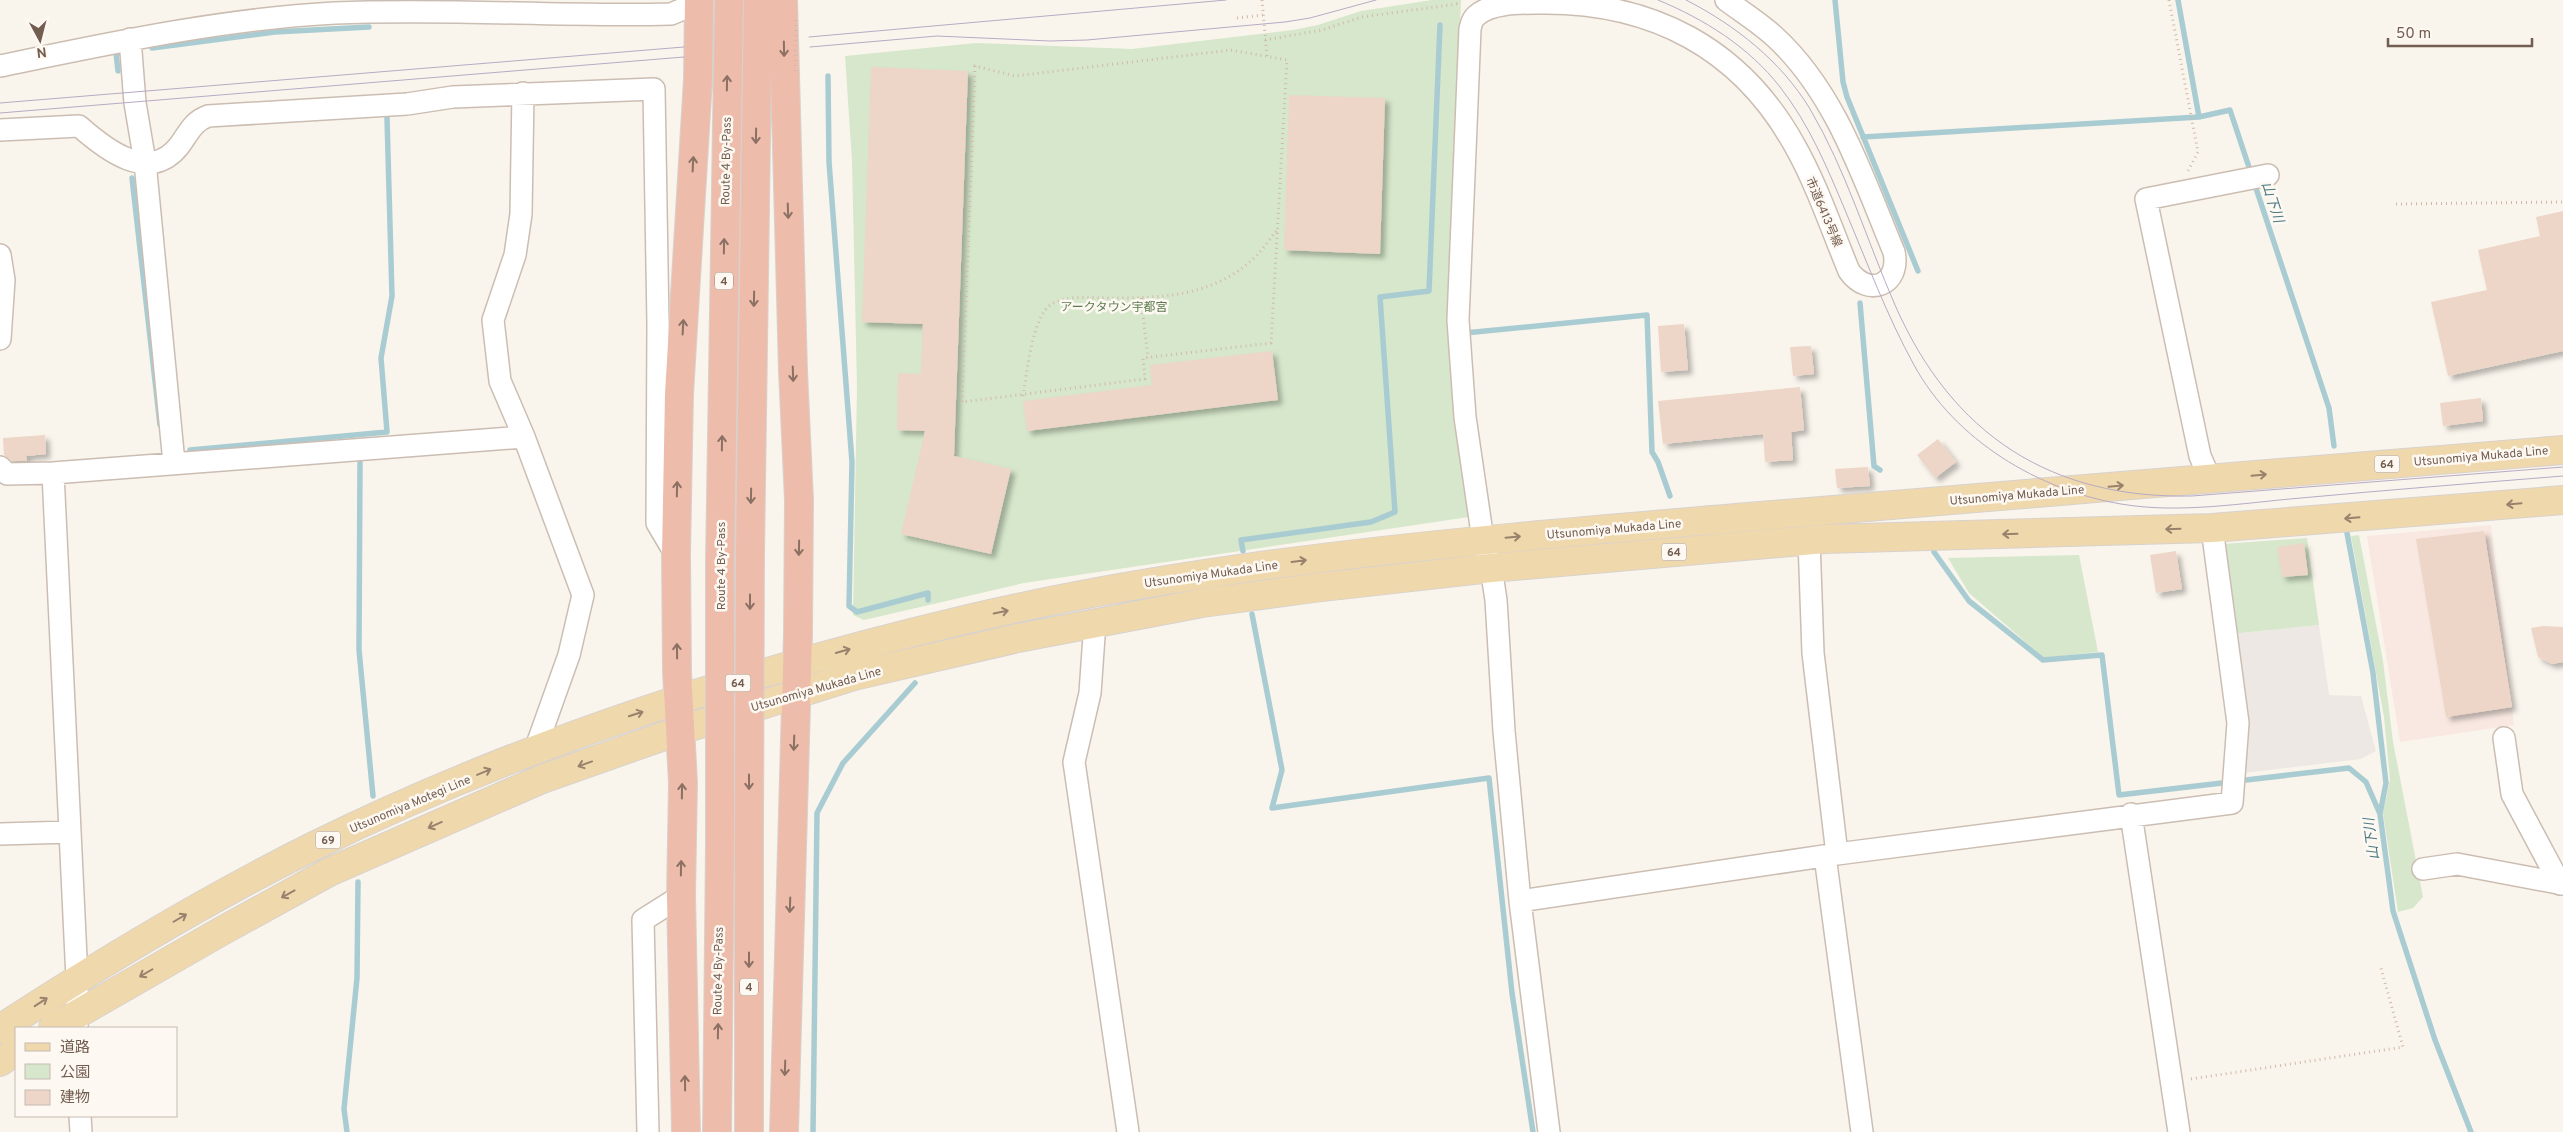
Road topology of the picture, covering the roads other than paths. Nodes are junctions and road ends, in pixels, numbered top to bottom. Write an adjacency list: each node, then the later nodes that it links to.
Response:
1 (729, 0): 52 (highway, Route 4 By-Pass / 4, one-way to 1, bridge)
2 (758, 0): 53 (highway, 4, one-way to 53, bridge)
3 (1726, 0): 23 (street, 市道6413号線)
4 (691, 4): 5 (street); 25 (highway, one-way to 4)
5 (438, 6): 7 (street)
6 (789, 8): 28 (highway, one-way to 28)
7 (130, 39): 8 (street); 11 (street)
8 (0, 66)
9 (523, 93): 11 (street); 15 (street); 25 (street)
10 (0, 130): 11 (street)
11 (145, 162): 17 (street)
12 (2266, 175): 20 (street)
13 (0, 255): 14 (street)
14 (0, 339)
15 (524, 437): 17 (street); 33 (street)
16 (2563, 450): 20 (main road, Utsunomiya Mukada Line / 64, one-way to 16)
17 (174, 463): 19 (street)
18 (0, 468): 19 (street)
19 (53, 473): 35 (street)
20 (2210, 479): 23 (main road, Utsunomiya Mukada Line / 64, one-way to 20)
21 (2563, 500): 22 (main road, Utsunomiya Mukada Line / 64, one-way to 22)
22 (2212, 528): 24 (main road, Utsunomiya Mukada Line / 64, one-way to 24); 34 (street)
23 (1483, 540): 26 (street); 28 (main road, Utsunomiya Mukada Line / 64, one-way to 23)
24 (1809, 540): 26 (main road, Utsunomiya Mukada Line / 64); 37 (street)
25 (676, 555): 30 (highway, one-way to 25)
26 (1491, 568): 27 (main road, Utsunomiya Mukada Line / 64); 41 (street)
27 (1095, 622): 29 (main road, Utsunomiya Mukada Line / 64); 55 (street)
28 (797, 665): 29 (highway); 30 (main road, Utsunomiya Mukada Line / 64)
29 (796, 694): 31 (main road, Utsunomiya Mukada Line / 64); 54 (highway, one-way to 54)
30 (679, 700): 31 (highway); 33 (main road, Utsunomiya Motegi Line / 69, one-way to 30)
31 (681, 730): 40 (highway, one-way to 31); 43 (main road, 69, one-way to 43)
32 (2504, 738): 39 (street)
33 (535, 750): 42 (main road, Utsunomiya Motegi Line / 69, one-way to 33)
34 (2131, 814): 37 (street); 58 (street)
35 (70, 832): 36 (street); 42 (street)
36 (0, 834)
37 (1831, 855): 41 (street); 57 (street)
38 (2422, 869): 39 (street)
39 (2561, 884)
40 (681, 896): 50 (street); 51 (highway, one-way to 40)
41 (1520, 901): 56 (street)
42 (77, 979): 43 (street); 45 (main road, Utsunomiya Motegi Line / 69, one-way to 42)
43 (76, 1021): 44 (main road, 69)
44 (56, 1027)
45 (0, 1029)
46 (15, 1053): 47 (main road)
47 (0, 1062)
48 (80, 1117): 49 (street)
49 (81, 1132)
50 (648, 1132)
51 (686, 1132)
52 (717, 1132)
53 (749, 1132)
54 (784, 1132)
55 (1128, 1132)
56 (1549, 1132)
57 (1862, 1132)
58 (2178, 1132)

